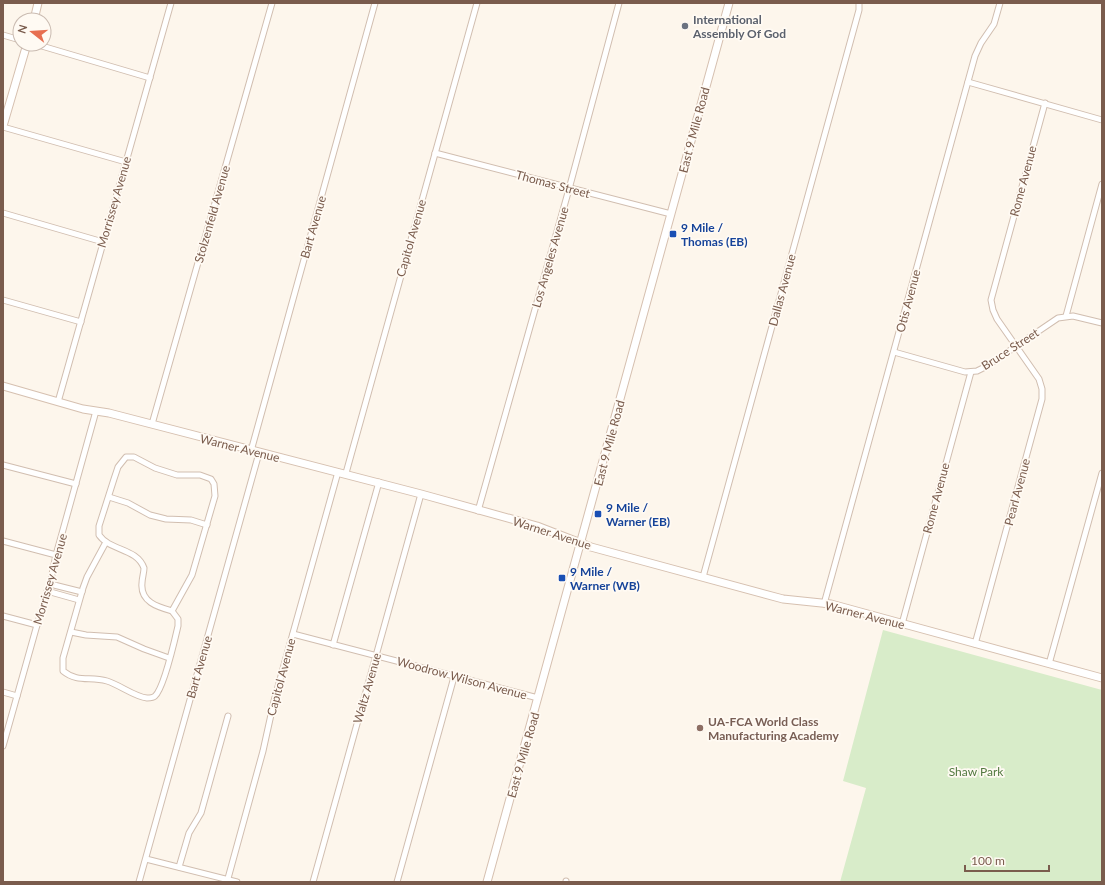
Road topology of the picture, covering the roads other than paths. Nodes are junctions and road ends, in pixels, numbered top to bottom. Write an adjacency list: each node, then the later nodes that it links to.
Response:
1 (171, 3): 11 (street, Morrissey Avenue)
2 (272, 3): 33 (street, Stolzenfeld Avenue)
3 (375, 3): 34 (street, Bart Avenue)
4 (477, 3): 16 (street, Capitol Avenue)
5 (619, 3): 19 (street, Los Angeles Avenue)
6 (729, 3): 21 (street, East 9 Mile Road)
7 (859, 3): 50 (street, Dallas Avenue)
8 (1000, 3): 12 (street, Otis Avenue)
9 (52, 49): 11 (street)
10 (25, 52): 15 (street)
11 (150, 78): 17 (street, Morrissey Avenue)
12 (968, 82): 13 (street); 28 (street, Otis Avenue)
13 (1045, 104): 14 (street); 27 (street, Rome Avenue)
14 (1102, 120)
15 (3, 126): 17 (street)
16 (435, 153): 19 (street, Thomas Street); 39 (street, Capitol Avenue)
17 (126, 162): 22 (street, Morrissey Avenue)
18 (1102, 184): 24 (street)
19 (569, 188): 21 (street, Thomas Street); 44 (street, Los Angeles Avenue)
20 (3, 213): 22 (street)
21 (671, 214): 48 (street, East 9 Mile Road)
22 (103, 242): 25 (street, Morrissey Avenue)
23 (3, 300): 25 (street)
24 (1066, 316): 26 (street); 27 (street, Bruce Street)
25 (81, 322): 31 (street, Morrissey Avenue)
26 (1102, 323)
27 (1016, 346): 29 (street, Bruce Street); 62 (street, Pearl Avenue)
28 (894, 352): 29 (street, Bruce Street); 55 (street, Otis Avenue)
29 (971, 372): 58 (street, Rome Avenue)
30 (3, 386): 31 (street, Warner Avenue)
31 (58, 402): 32 (street, Warner Avenue)
32 (96, 412): 33 (street, Warner Avenue); 41 (street, Morrissey Avenue)
33 (152, 424): 34 (street, Warner Avenue)
34 (250, 451): 35 (street, Warner Avenue)
35 (259, 453): 37 (street, Warner Avenue); 74 (street, Bart Avenue)
36 (3, 465): 41 (street)
37 (338, 472): 39 (street, Warner Avenue); 61 (street, Capitol Avenue)
38 (1102, 472): 66 (street)
39 (346, 474): 40 (street, Warner Avenue)
40 (379, 482): 42 (street, Warner Avenue); 63 (street)
41 (76, 484): 49 (street, Morrissey Avenue)
42 (421, 494): 44 (street, Warner Avenue); 64 (street, Waltz Avenue)
43 (109, 496): 45 (street); 45 (street); 47 (street)
44 (478, 511): 48 (street, Warner Avenue)
45 (207, 525): 56 (street)
46 (3, 541): 49 (street)
47 (106, 542): 53 (street); 56 (street)
48 (581, 543): 50 (street, Warner Avenue); 71 (street, East 9 Mile Road)
49 (56, 555): 51 (street, Morrissey Avenue)
50 (703, 577): 55 (street, Warner Avenue)
51 (50, 584): 52 (street, Morrissey Avenue); 53 (street)
52 (47, 591): 54 (street); 59 (street, Morrissey Avenue)
53 (82, 592): 54 (street)
54 (79, 600): 60 (street)
55 (824, 604): 58 (street, Warner Avenue)
56 (172, 611): 65 (street)
57 (3, 616): 59 (street)
58 (902, 624): 62 (street, Warner Avenue)
59 (37, 625): 70 (street, Morrissey Avenue)
60 (70, 632): 65 (street); 65 (street)
61 (293, 634): 63 (street, Woodrow Wilson Avenue); 76 (street, Capitol Avenue)
62 (975, 644): 66 (street, Warner Avenue)
63 (333, 645): 64 (street, Woodrow Wilson Avenue)
64 (375, 656): 67 (street, Woodrow Wilson Avenue); 79 (street, Waltz Avenue)
65 (169, 658)
66 (1049, 664): 68 (street, Warner Avenue)
67 (454, 677): 71 (street, Woodrow Wilson Avenue); 80 (street)
68 (1102, 678)
69 (3, 692): 70 (street)
70 (17, 696): 73 (street, Morrissey Avenue)
71 (538, 698): 81 (street, East 9 Mile Road)
72 (228, 716): 75 (street)
73 (3, 746)
74 (146, 858): 75 (street); 77 (street, Bart Avenue)
75 (179, 867): 76 (street)
76 (227, 881): 78 (street)
77 (139, 882)
78 (237, 882)
79 (313, 882)
80 (397, 882)
81 (487, 882)

